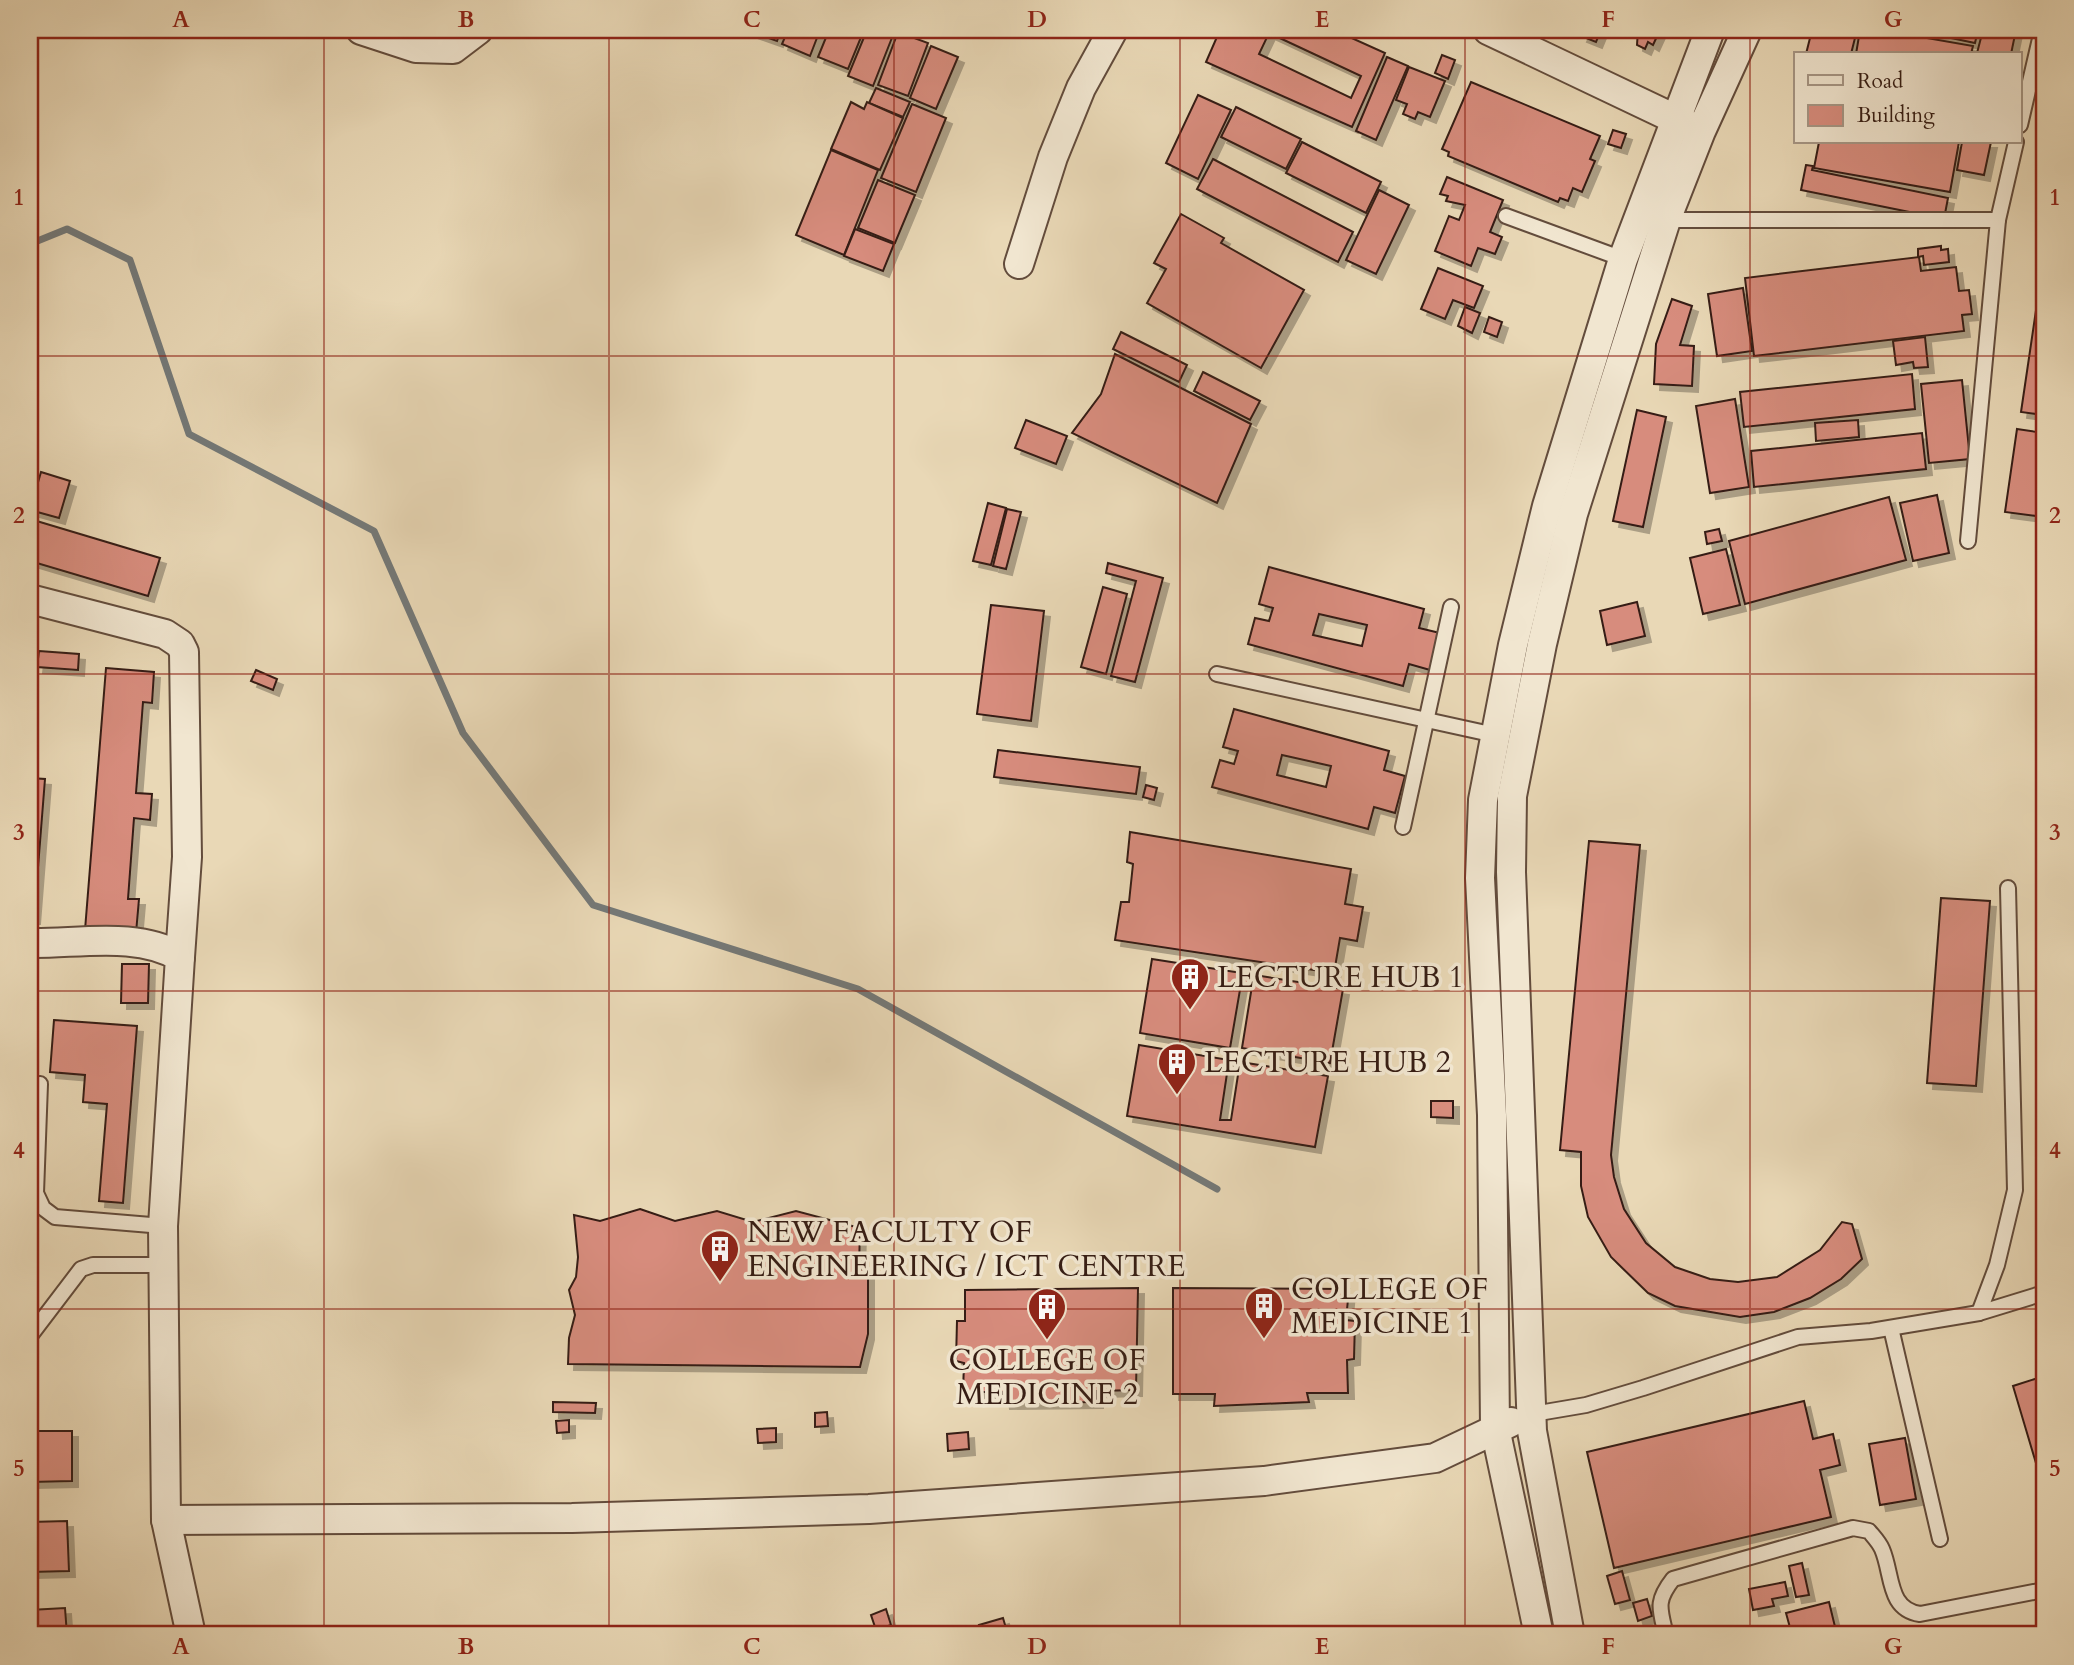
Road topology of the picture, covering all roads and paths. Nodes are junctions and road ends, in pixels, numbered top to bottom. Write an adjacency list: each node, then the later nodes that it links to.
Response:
1 (361, 30): 2 (street)
2 (478, 30)
3 (1113, 30): 15 (street)
4 (1488, 30): 9 (street)
5 (1710, 30): 9 (street)
6 (1746, 30): 9 (street)
7 (2042, 30): 8 (lane)
8 (2022, 116)
9 (1688, 126): 12 (street)
10 (2016, 144): 13 (lane)
11 (1506, 216): 14 (lane)
12 (1652, 220): 13 (lane); 14 (street); 21 (street)
13 (1998, 220): 16 (lane)
14 (1623, 259): 20 (street)
15 (1019, 264)
16 (1968, 541)
17 (30, 599): 27 (street)
18 (1451, 607): 22 (lane)
19 (1217, 674): 22 (lane)
20 (1506, 681): 21 (street); 23 (street)
21 (1534, 685): 35 (street)
22 (1425, 720): 23 (lane); 24 (lane)
23 (1495, 736): 36 (street)
24 (1403, 827)
25 (2008, 888): 32 (lane)
26 (30, 943): 27 (street)
27 (180, 957): 29 (street)
28 (40, 1084): 29 (lane)
29 (163, 1226): 30 (street)
30 (164, 1265): 34 (lane); 37 (street)
31 (2044, 1293): 32 (lane)
32 (1979, 1313): 33 (lane)
33 (1891, 1328): 35 (lane); 38 (lane)
34 (30, 1336)
35 (1533, 1414): 36 (street); 42 (street)
36 (1495, 1428): 37 (street); 41 (street)
37 (166, 1520): 40 (street)
38 (1940, 1539)
39 (2044, 1590): 43 (lane)
40 (191, 1635)
41 (1539, 1635)
42 (1570, 1635)
43 (1666, 1635)

